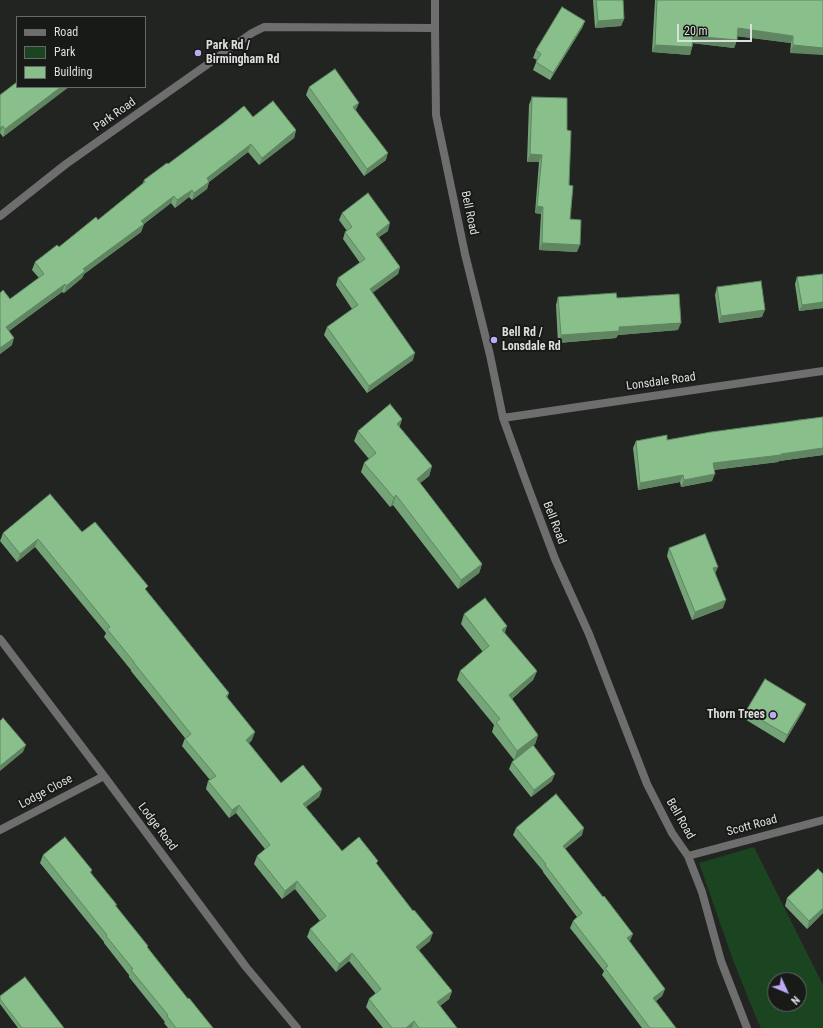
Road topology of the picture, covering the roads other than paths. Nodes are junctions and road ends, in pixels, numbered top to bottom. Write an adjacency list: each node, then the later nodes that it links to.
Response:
1 (435, 0): 2 (street, Bell Road)
2 (435, 28): 3 (street, Park Road); 5 (street, Bell Road)
3 (0, 216)
4 (823, 371): 5 (street, Lonsdale Road)
5 (503, 418): 10 (street, Bell Road)
6 (0, 638): 7 (street, Lodge Road)
7 (104, 776): 9 (street, Lodge Close); 11 (street, Lodge Road)
8 (823, 820): 10 (street, Scott Road)
9 (0, 830)
10 (688, 856): 12 (street, Bell Road)
11 (297, 1028)
12 (747, 1028)

